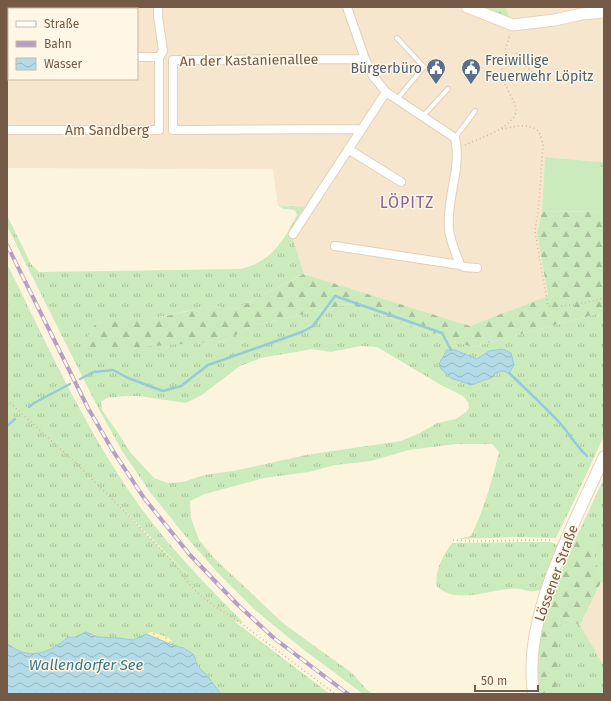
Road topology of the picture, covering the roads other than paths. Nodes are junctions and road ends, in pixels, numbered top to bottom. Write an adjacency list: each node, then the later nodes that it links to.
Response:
1 (158, 7): 8 (street, Am Sandberg)
2 (347, 7): 7 (street)
3 (467, 7): 4 (street)
4 (604, 12)
5 (396, 38): 12 (lane)
6 (138, 57): 8 (street)
7 (365, 59): 9 (street, An der Kastanienallee); 11 (street)
8 (159, 60): 9 (street); 17 (street, Am Sandberg)
9 (173, 62): 18 (street, An der Kastanienallee)
10 (448, 89): 14 (lane)
11 (386, 92): 12 (street); 15 (street)
12 (396, 99): 14 (street)
13 (475, 111): 19 (lane)
14 (422, 117): 19 (street)
15 (360, 129): 18 (street); 20 (street)
16 (7, 130): 17 (street, Am Sandberg)
17 (159, 130): 18 (street)
18 (173, 130)
19 (455, 138): 24 (street)
20 (348, 149): 21 (street); 22 (street)
21 (401, 182)
22 (293, 234)
23 (335, 246): 24 (street)
24 (460, 265): 25 (street)
25 (477, 268)
26 (604, 457): 27 (street, Lössener Straße)
27 (534, 694)

